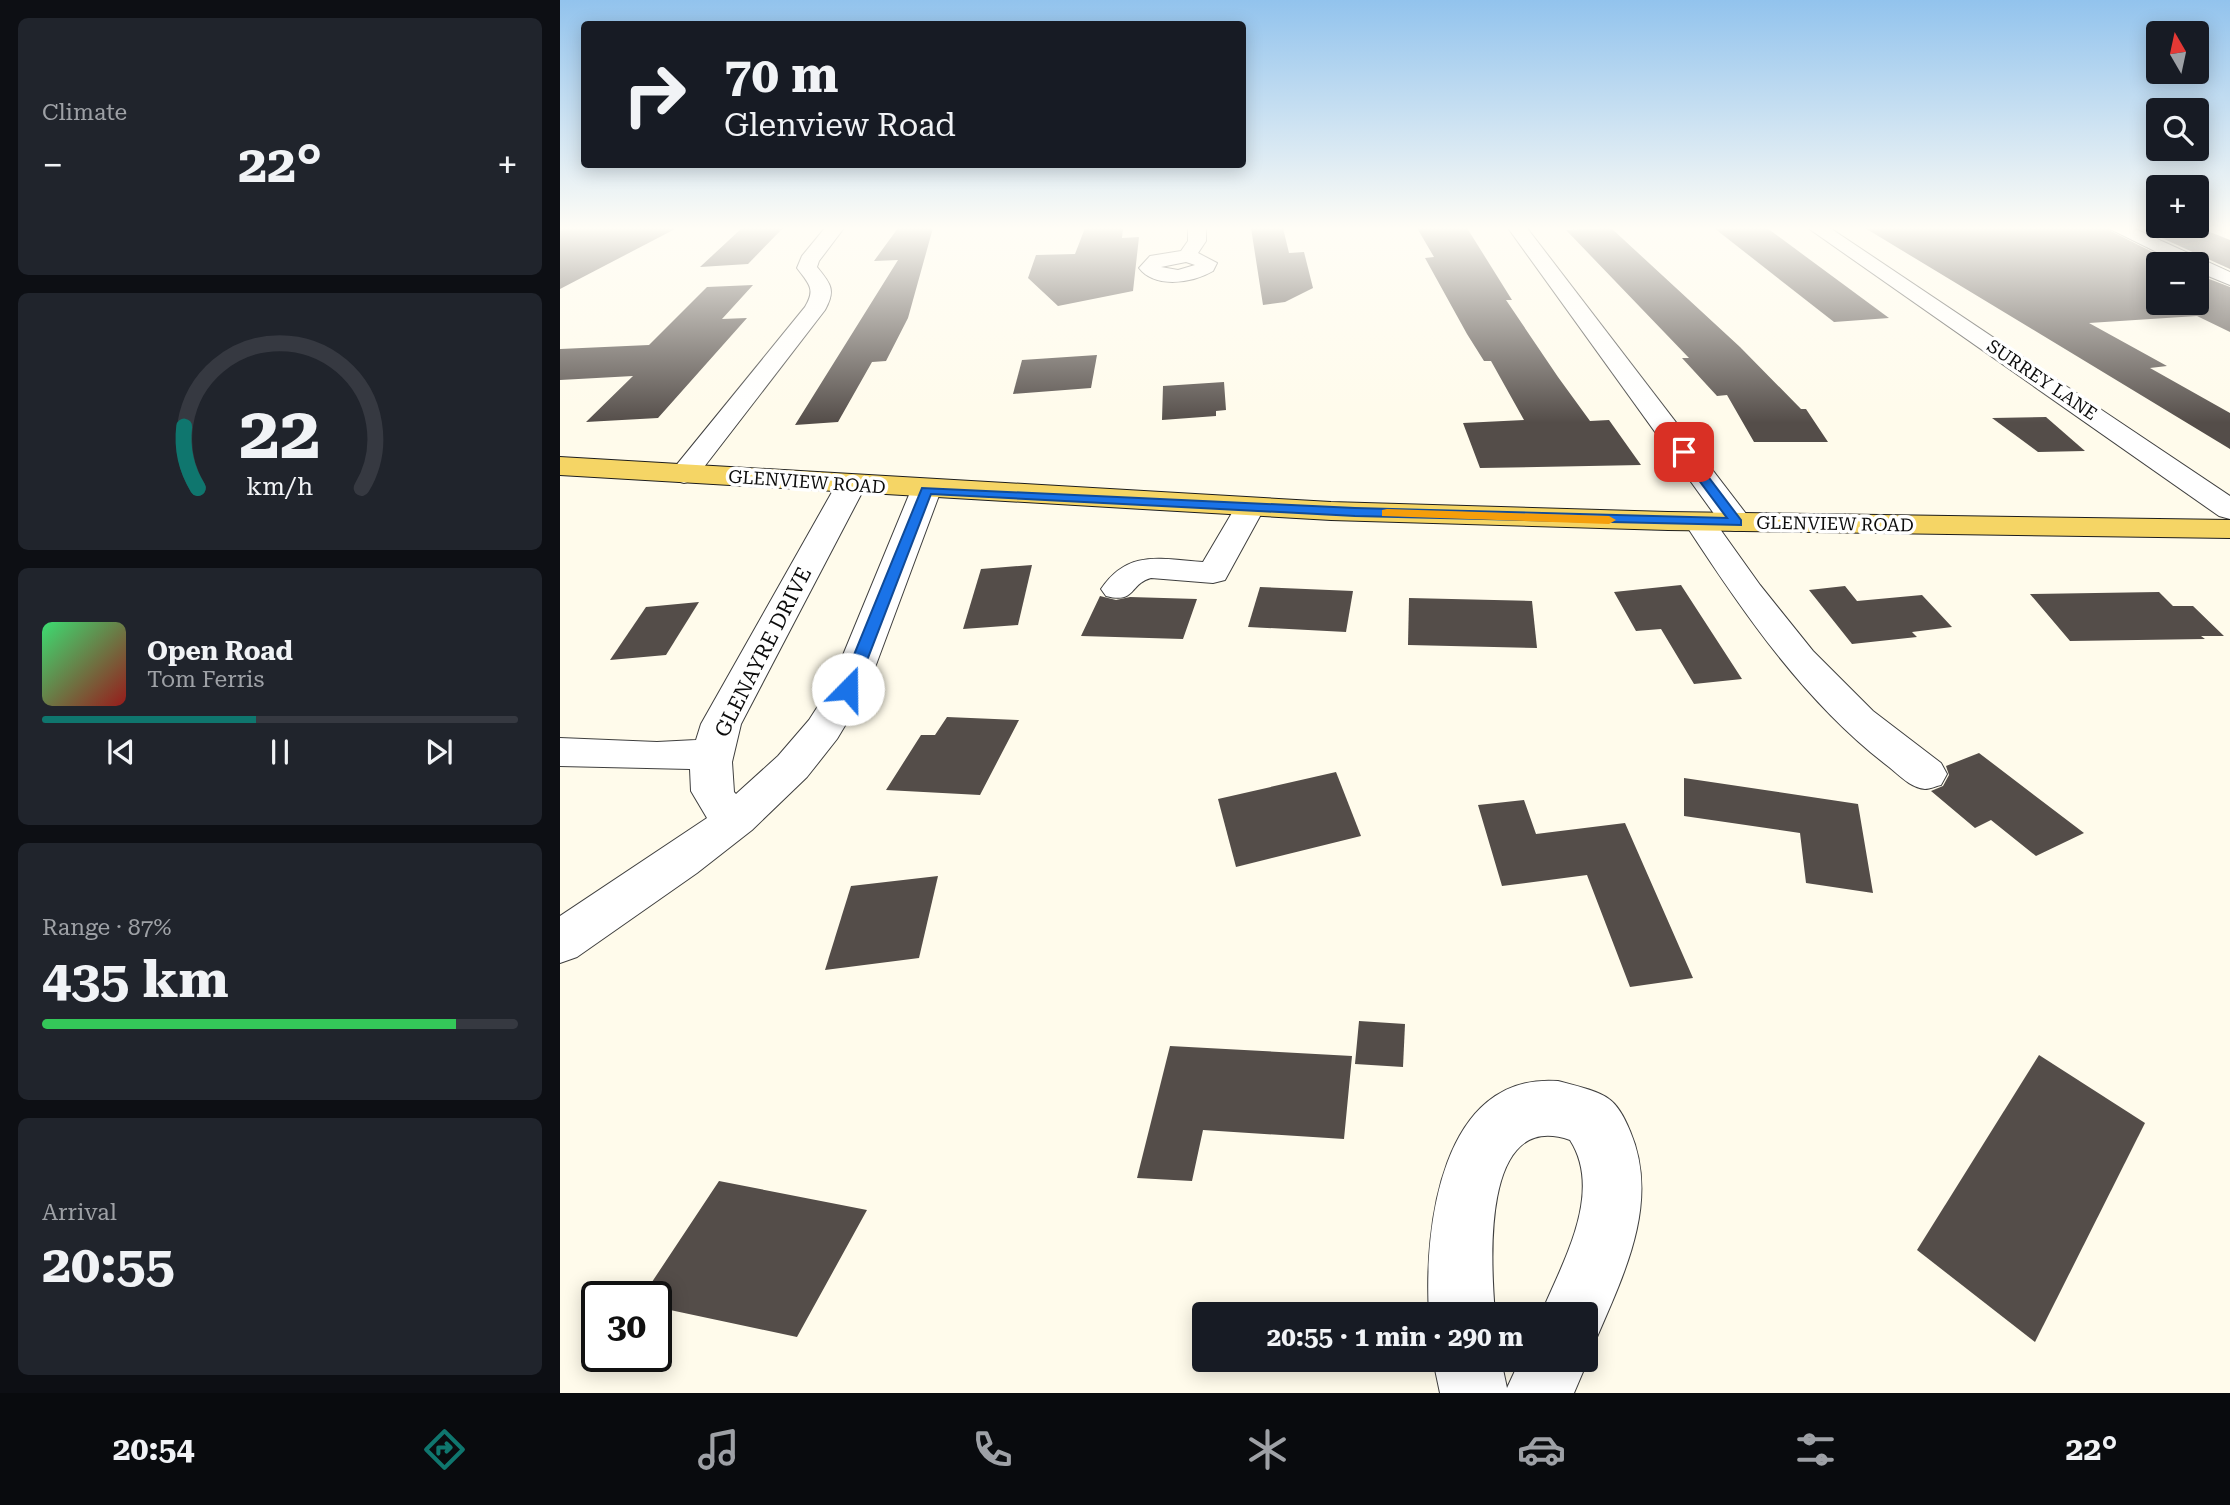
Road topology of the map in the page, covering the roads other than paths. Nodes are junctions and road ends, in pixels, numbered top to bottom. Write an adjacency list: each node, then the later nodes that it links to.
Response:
1 (821, 293): 5 (street)
2 (1565, 293): 11 (street)
3 (1912, 293): 9 (street, SURREY LANE)
4 (560, 466): 5 (main road, GLENVIEW ROAD)
5 (684, 474): 6 (main road, GLENVIEW ROAD)
6 (851, 485): 7 (main road, GLENVIEW ROAD); 15 (street, GLENAYRE DRIVE)
7 (926, 490): 8 (main road, GLENVIEW ROAD); 17 (street)
8 (1250, 507): 10 (main road, GLENVIEW ROAD); 13 (street)
9 (2230, 510)
10 (1699, 522): 11 (main road, GLENVIEW ROAD); 16 (street)
11 (1736, 523): 12 (main road, GLENVIEW ROAD)
12 (2230, 529)
13 (1118, 589)
14 (560, 752): 15 (street)
15 (712, 753): 17 (street, GLENAYRE DRIVE)
16 (1926, 774)
17 (737, 818): 18 (street)
18 (560, 942)
19 (1461, 1302): 20 (street)
20 (1579, 1302)
21 (1470, 1372): 23 (street)
22 (1549, 1372): 24 (street)
23 (1474, 1393)
24 (1540, 1393)

